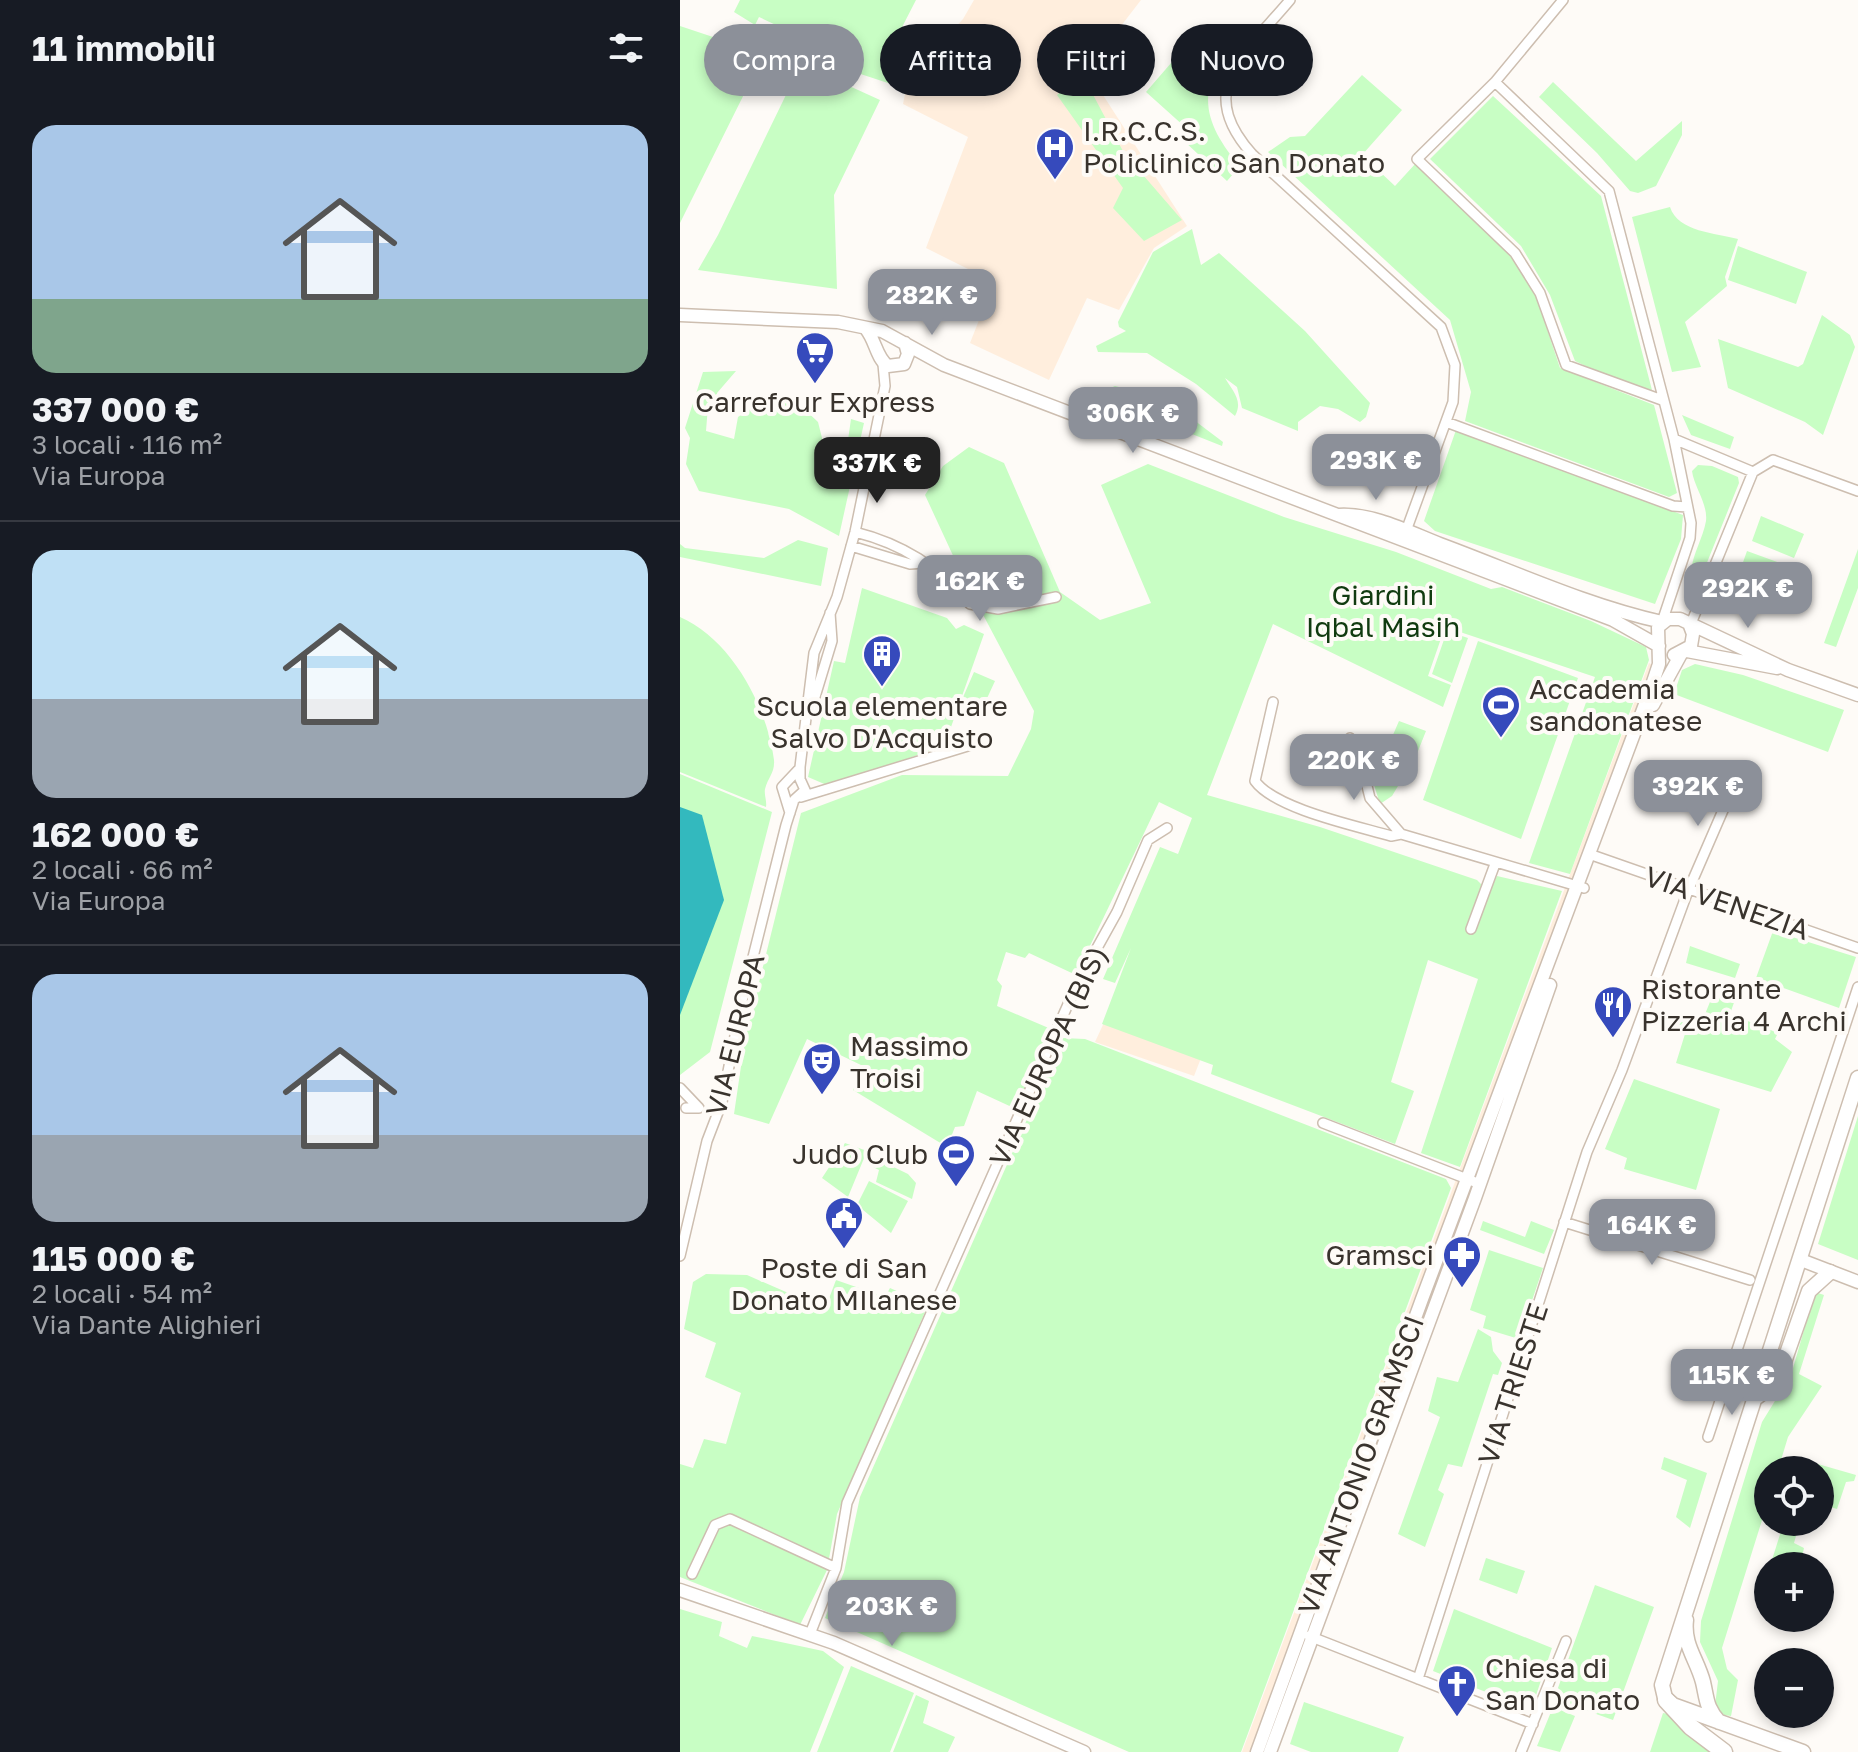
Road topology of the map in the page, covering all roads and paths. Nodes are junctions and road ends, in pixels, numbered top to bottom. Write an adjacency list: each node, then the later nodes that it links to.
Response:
1 (1290, 0): 14 (street)
2 (1563, 0): 3 (street)
3 (1495, 82): 13 (street); 13 (street)
4 (680, 315): 5 (street)
5 (866, 329): 6 (street); 8 (street)
6 (891, 338): 7 (street); 8 (street)
7 (905, 343): 9 (street); 10 (street)
8 (879, 351): 11 (street)
9 (903, 363): 10 (street); 11 (street); 12 (street, VIA EUROPA)
10 (941, 363): 21 (street)
11 (883, 364): 12 (street, VIA EUROPA)
12 (885, 386): 23 (street, VIA EUROPA)
13 (1662, 400): 15 (street)
14 (1446, 422): 20 (street); 22 (street)
15 (1674, 439): 16 (street); 17 (street)
16 (1693, 448): 17 (street); 18 (street)
17 (1679, 464): 20 (street)
18 (1753, 472): 19 (street); 29 (street)
19 (1858, 491)
20 (1687, 507): 28 (street)
21 (1344, 518): 22 (street); 26 (street)
22 (1406, 531): 26 (street); 28 (street)
23 (855, 532): 24 (street, VIA EUROPA); 25 (street)
24 (851, 546): 25 (street); 40 (street, VIA EUROPA)
25 (926, 563): 27 (street)
26 (1530, 590): 30 (street)
27 (1056, 597)
28 (1662, 622): 29 (street); 30 (street)
29 (1690, 626): 31 (street); 32 (street)
30 (1658, 645): 31 (street); 45 (street, VIA ANTONIO GRAMSCI)
31 (1684, 652): 32 (street); 45 (street, VIA ANTONIO GRAMSCI)
32 (1788, 670): 33 (street)
33 (1858, 695)
34 (1273, 702): 44 (street)
35 (1350, 738): 38 (street)
36 (1384, 741): 38 (street)
37 (971, 745): 41 (street)
38 (1359, 754): 44 (street)
39 (1737, 778): 48 (street, VIA TRIESTE)
40 (799, 780): 41 (street); 42 (street, VIA EUROPA); 42 (street, VIA EUROPA)
41 (820, 794): 42 (street)
42 (794, 798): 58 (street, VIA EUROPA)
43 (1167, 828): 71 (street, VIA EUROPA (BIS))
44 (1401, 834): 46 (street)
45 (1593, 855): 47 (street, VIA ANTONIO GRAMSCI); 48 (street, VIA VENEZIA)
46 (1495, 864): 47 (street); 49 (street)
47 (1581, 888): 56 (street, VIA ANTONIO GRAMSCI)
48 (1688, 891): 50 (street, VIA VENEZIA); 57 (street, VIA TRIESTE)
49 (1471, 929)
50 (1858, 948)
51 (1858, 987): 60 (street)
52 (1858, 1078): 59 (main road)
53 (680, 1088): 54 (street)
54 (686, 1108)
55 (1323, 1123): 56 (street)
56 (1474, 1182): 66 (street, VIA ANTONIO GRAMSCI); 67 (street, VIA ANTONIO GRAMSCI)
57 (1564, 1222): 63 (street); 78 (street, VIA TRIESTE)
58 (680, 1256)
59 (1801, 1260): 61 (street); 62 (street); 69 (main road)
60 (1763, 1271): 63 (street); 65 (street)
61 (1830, 1272): 64 (street); 69 (main road)
62 (1858, 1273)
63 (1750, 1280): 65 (street)
64 (1858, 1282)
65 (1754, 1299): 68 (street)
66 (1393, 1378): 67 (street); 76 (street, VIA ANTONIO GRAMSCI)
67 (1407, 1384): 76 (street, VIA ANTONIO GRAMSCI)
68 (1724, 1387): 69 (street); 70 (street)
69 (1757, 1398): 74 (main road)
70 (1708, 1437)
71 (836, 1568): 72 (street); 75 (street, VIA EUROPA (BIS))
72 (692, 1574)
73 (680, 1590): 75 (street)
74 (1686, 1616): 79 (main road); 80 (main road)
75 (810, 1634): 84 (street)
76 (1306, 1634): 78 (street); 85 (street, VIA ANTONIO GRAMSCI); 86 (street, VIA ANTONIO GRAMSCI)
77 (1566, 1641): 83 (street)
78 (1418, 1679): 83 (street)
79 (1662, 1681): 80 (main road); 81 (main road)
80 (1702, 1683): 81 (main road); 82 (main road)
81 (1671, 1703): 82 (main road); 88 (highway)
82 (1719, 1723): 89 (main road)
83 (1533, 1724): 87 (street)
84 (1084, 1752)
85 (1257, 1752)
86 (1270, 1752)
87 (1521, 1752)
88 (1724, 1752)
89 (1803, 1752)

